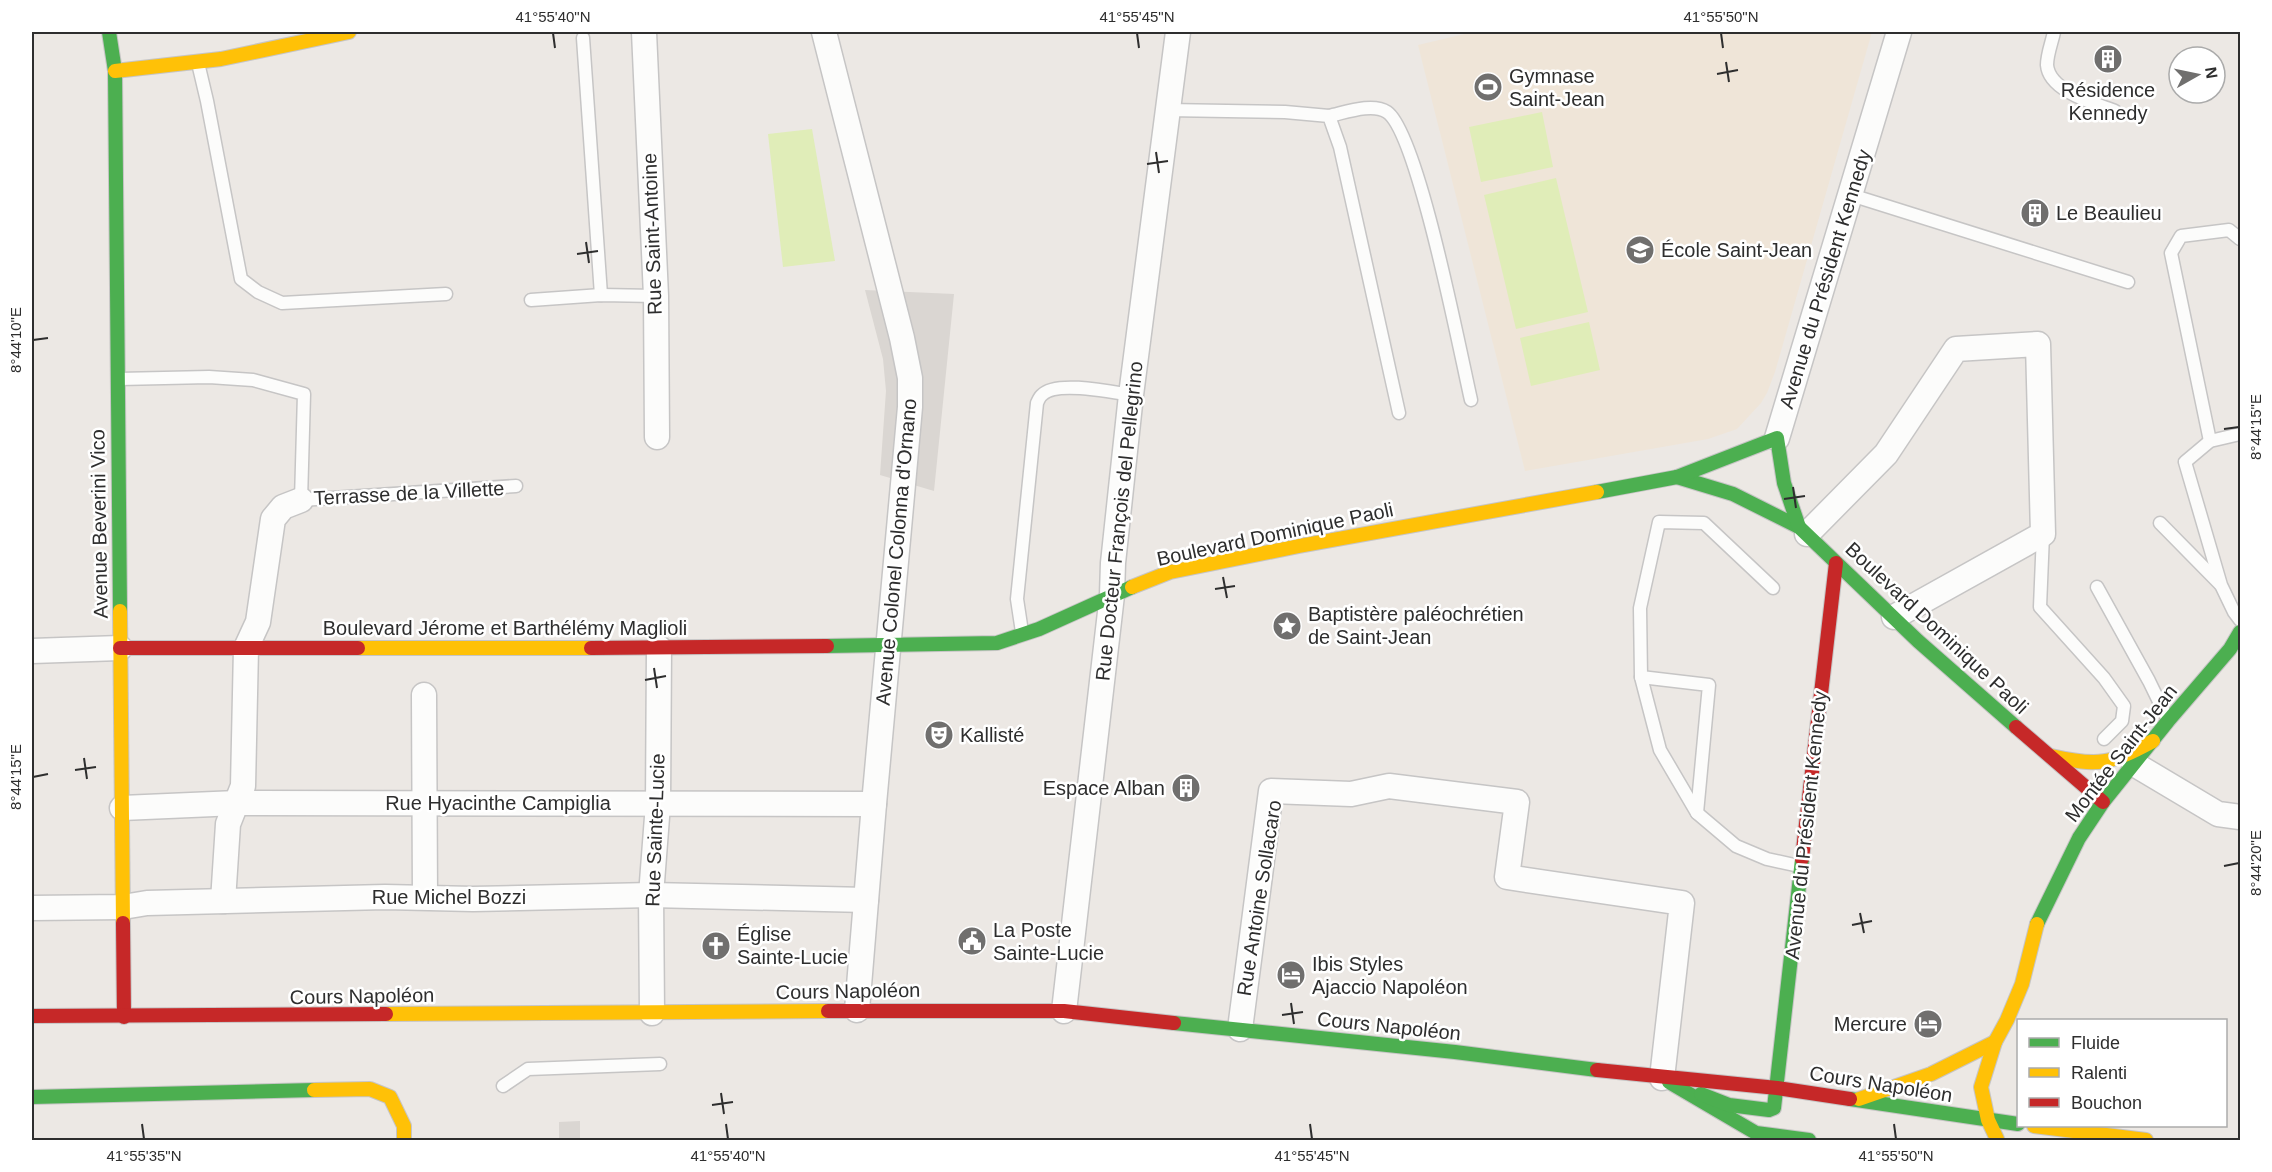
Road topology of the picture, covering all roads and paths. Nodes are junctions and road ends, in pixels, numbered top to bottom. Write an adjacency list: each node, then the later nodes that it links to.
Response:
1 (109, 32): 10 (main road, Avenue Beverini Vico)
2 (349, 32): 9 (main road)
3 (644, 32): 19 (street, Rue Saint-Antoine)
4 (824, 32): 44 (street, Avenue Colonel Colonna d'Ornano)
5 (1178, 32): 11 (street, Rue Docteur François del Pellegrino)
6 (1899, 32): 14 (street, Avenue du Président Kennedy)
7 (2054, 32): 12 (lane)
8 (582, 38): 18 (lane)
9 (198, 62): 10 (main road); 17 (lane)
10 (115, 71): 21 (main road, Avenue Beverini Vico)
11 (1167, 110): 13 (lane); 22 (street, Rue Docteur François del Pellegrino)
12 (2115, 111)
13 (1329, 116): 23 (lane); 24 (lane)
14 (1851, 195): 16 (lane); 27 (street, Avenue du Président Kennedy)
15 (2241, 239): 28 (lane)
16 (2128, 282)
17 (446, 294)
18 (601, 295): 19 (lane); 20 (lane)
19 (656, 296): 26 (street, Rue Saint-Antoine)
20 (531, 300)
21 (118, 379): 31 (lane); 45 (main road, Avenue Beverini Vico)
22 (1131, 395): 39 (street, Rue Docteur François del Pellegrino); 43 (lane)
23 (1471, 400)
24 (1399, 413)
25 (2241, 434): 28 (lane)
26 (657, 437)
27 (1777, 438): 29 (main road, Boulevard Dominique Paoli); 33 (main road, Avenue du Président Kennedy)
28 (2210, 441): 36 (lane)
29 (1677, 477): 33 (main road); 39 (main road, Boulevard Dominique Paoli)
30 (516, 486): 31 (lane, Terrasse de la Villette)
31 (301, 500): 46 (street)
32 (2160, 523): 36 (lane)
33 (1803, 530): 34 (street); 35 (main road, Boulevard Dominique Paoli)
34 (2043, 534): 40 (street); 52 (lane)
35 (1836, 562): 40 (main road, Boulevard Dominique Paoli); 64 (main road, Avenue du Président Kennedy)
36 (2221, 585): 41 (lane)
37 (2097, 587): 51 (lane)
38 (1773, 588): 49 (lane)
39 (1112, 595): 43 (main road, Boulevard Dominique Paoli); 72 (street, Rue Docteur François del Pellegrino)
40 (1894, 617): 54 (main road, Boulevard Dominique Paoli)
41 (2241, 620)
42 (2241, 632): 51 (main road, Montée Saint-Jean)
43 (1022, 634): 44 (main road, Boulevard Dominique Paoli)
44 (889, 645): 47 (main road, Boulevard Jérome et Barthélémy Maglioli); 60 (street, Avenue Colonel Colonna d'Ornano)
45 (120, 648): 46 (main road, Boulevard Jérome et Barthélémy Maglioli); 48 (street); 61 (main road, Avenue Beverini Vico)
46 (246, 648): 47 (main road, Boulevard Jérome et Barthélémy Maglioli); 57 (street)
47 (659, 648): 59 (street, Rue Sainte-Lucie)
48 (32, 651)
49 (1641, 676): 62 (lane); 62 (lane)
50 (424, 695): 58 (street)
51 (2168, 721): 53 (main road, Montée Saint-Jean)
52 (2104, 739)
53 (2153, 741): 54 (main road, Boulevard Dominique Paoli); 55 (main road, Montée Saint-Jean)
54 (2049, 756): 56 (main road, Boulevard Dominique Paoli)
55 (2134, 764): 56 (main road, Montée Saint-Jean); 63 (street)
56 (2103, 802): 77 (main road, Montée Saint-Jean)
57 (237, 803): 58 (street, Rue Hyacinthe Campiglia); 61 (street, Rue Hyacinthe Campiglia); 68 (street)
58 (426, 803): 59 (street, Rue Hyacinthe Campiglia); 66 (street)
59 (658, 804): 60 (street, Rue Hyacinthe Campiglia); 65 (street, Rue Sainte-Lucie)
60 (874, 804): 67 (street, Avenue Colonel Colonna d'Ornano)
61 (122, 808): 69 (main road, Avenue Beverini Vico)
62 (1697, 813): 64 (lane)
63 (2241, 817)
64 (1801, 866): 81 (main road, Avenue du Président Kennedy)
65 (651, 895): 66 (street, Rue Michel Bozzi); 67 (street, Rue Michel Bozzi); 73 (street, Rue Sainte-Lucie)
66 (425, 897): 68 (street, Rue Michel Bozzi)
67 (866, 900): 71 (street, Avenue Colonel Colonna d'Ornano)
68 (223, 901): 69 (street, Rue Michel Bozzi)
69 (123, 907): 70 (street, Rue Michel Bozzi); 75 (main road, Avenue Beverini Vico)
70 (32, 908)
71 (857, 1010): 72 (main road, Cours Napoléon); 73 (main road, Cours Napoléon)
72 (1064, 1011): 76 (main road, Cours Napoléon)
73 (652, 1012): 75 (main road, Cours Napoléon)
74 (32, 1016): 75 (main road, Cours Napoléon)
75 (124, 1017)
76 (1240, 1029): 79 (main road, Cours Napoléon); 79 (street, Rue Antoine Sollacaro)
77 (1995, 1042): 83 (main road); 84 (main road, Montée Saint-Jean)
78 (660, 1064): 80 (lane)
79 (1662, 1078): 81 (main road, Cours Napoléon); 81 (main road); 88 (main road, Cours Napoléon)
80 (503, 1086)
81 (1777, 1088): 83 (main road, Cours Napoléon)
82 (32, 1097): 87 (main road)
83 (1854, 1100): 84 (main road, Cours Napoléon)
84 (1988, 1120): 85 (main road, Cours Napoléon); 89 (main road)
85 (2017, 1124)
86 (2049, 1127): 90 (main road)
87 (404, 1140)
88 (1809, 1140)
89 (1997, 1140)
90 (2146, 1140)

